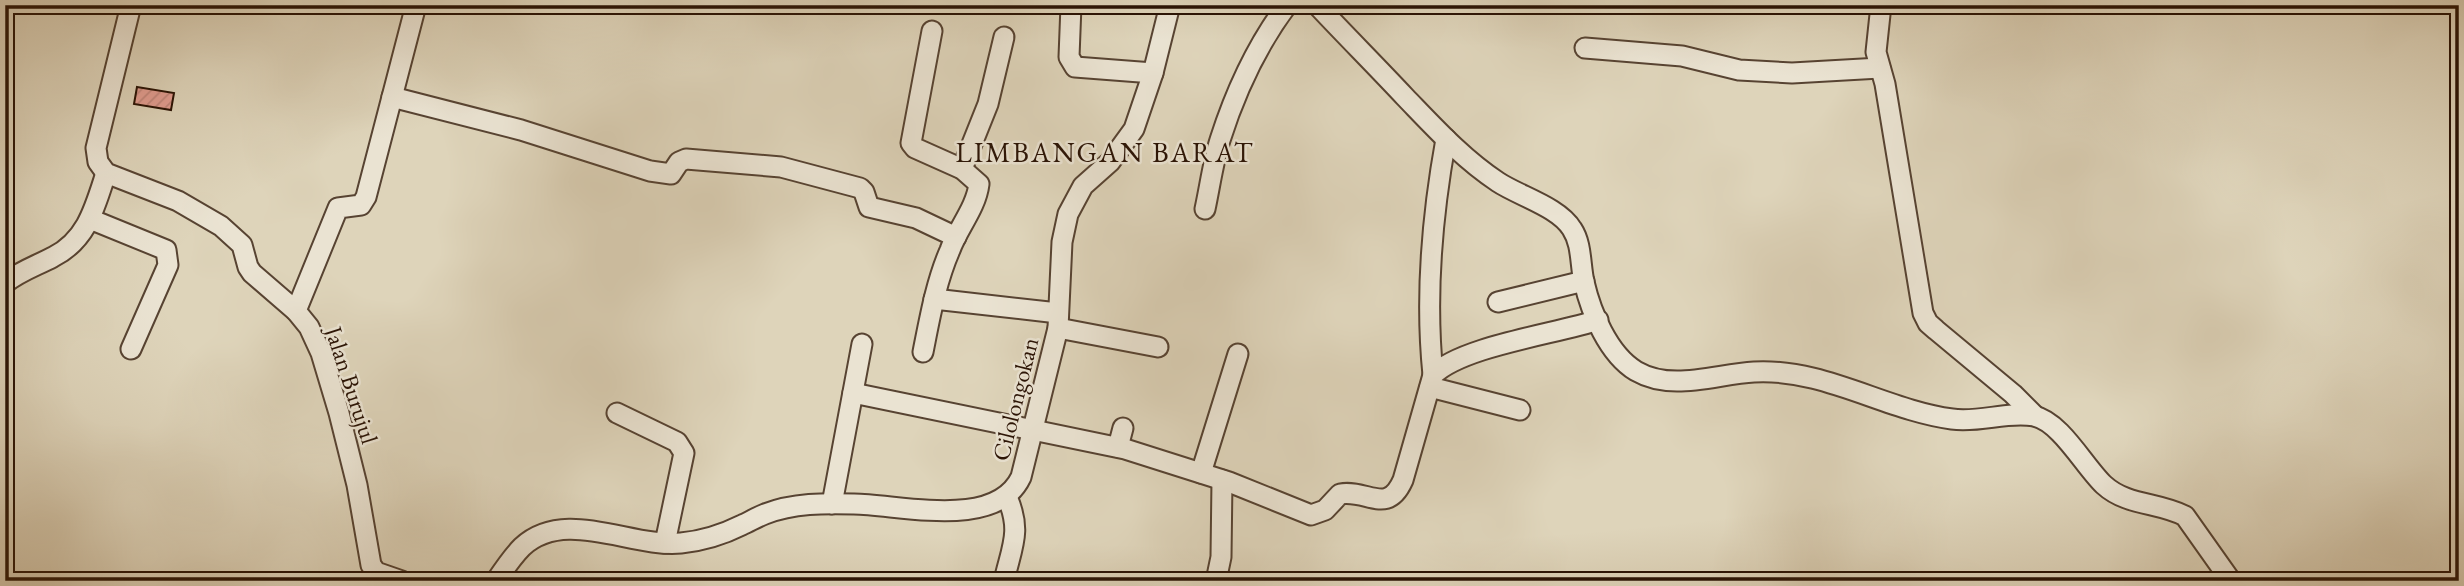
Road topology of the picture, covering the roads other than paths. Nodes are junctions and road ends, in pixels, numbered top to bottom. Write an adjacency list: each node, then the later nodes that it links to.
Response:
1 (131, 5): 16 (street)
2 (416, 5): 13 (street)
3 (1071, 5): 12 (street)
4 (1170, 5): 12 (street, Cilolongokan)
5 (1287, 5): 17 (street)
6 (1317, 5): 14 (street)
7 (1881, 5): 11 (street)
8 (932, 31): 15 (street)
9 (1004, 37): 15 (street)
10 (1586, 48): 11 (street)
11 (1880, 68): 36 (street)
12 (1153, 73): 26 (street, Cilolongokan)
13 (391, 97): 19 (street); 24 (street)
14 (1446, 139): 20 (street); 32 (street)
15 (962, 169): 19 (street)
16 (106, 173): 18 (street); 24 (street, Jalan Burujul)
17 (1205, 209)
18 (90, 219): 21 (street); 29 (street)
19 (956, 237): 22 (street)
20 (1584, 281): 23 (street); 25 (street)
21 (5, 283)
22 (934, 299): 26 (street); 30 (street)
23 (1498, 302)
24 (296, 311): 45 (street, Jalan Burujul)
25 (1598, 320): 32 (street); 36 (street)
26 (1058, 321): 28 (street); 38 (street, Cilolongokan)
27 (862, 344): 33 (street)
28 (1158, 347)
29 (131, 349)
30 (923, 352)
31 (1238, 354): 40 (street)
32 (1432, 381): 34 (street); 41 (street)
33 (853, 393): 38 (street); 43 (street)
34 (1520, 410)
35 (617, 413): 44 (street)
36 (2035, 416): 49 (street)
37 (1123, 428): 39 (street)
38 (1033, 429): 39 (street); 42 (street, Cilolongokan)
39 (1118, 447): 40 (street)
40 (1201, 473): 41 (street)
41 (1222, 480): 48 (street)
42 (1007, 497): 43 (street, Cilolongokan); 47 (street)
43 (832, 504): 44 (street, Cilolongokan)
44 (665, 544): 46 (street, Cilolongokan)
45 (402, 581)
46 (496, 581)
47 (1004, 581)
48 (1216, 581)
49 (2231, 581)

